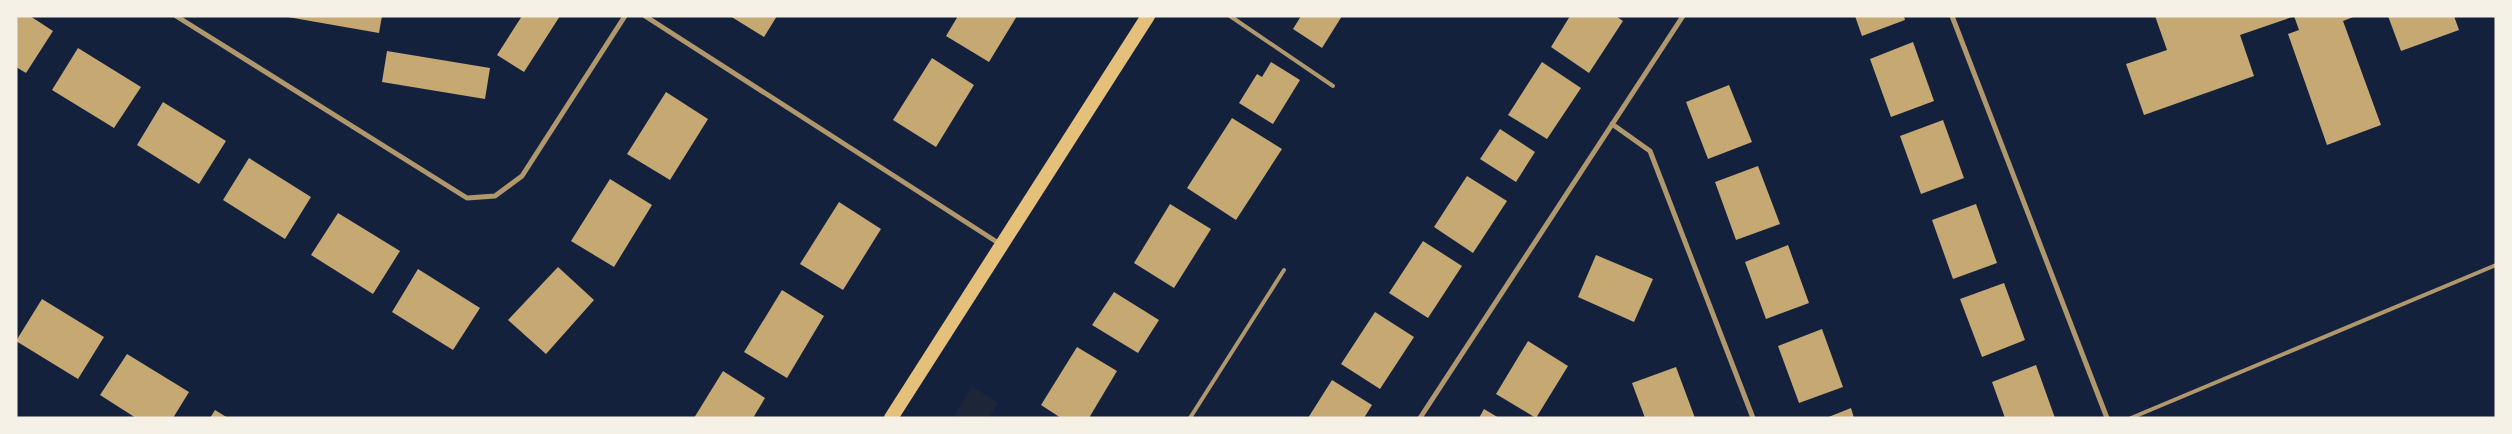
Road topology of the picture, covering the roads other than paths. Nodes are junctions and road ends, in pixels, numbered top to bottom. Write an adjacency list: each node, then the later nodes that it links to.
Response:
1 (176, 16): 2 (street)
2 (625, 16)
3 (644, 16): 10 (street)
4 (1148, 16): 10 (highway)
5 (1230, 16): 8 (lane)
6 (1683, 16): 9 (street)
7 (1952, 16): 17 (street)
8 (1333, 86)
9 (1612, 124): 15 (street); 16 (street)
10 (1001, 245): 13 (highway)
11 (2496, 264): 18 (lane)
12 (1284, 270): 14 (lane)
13 (891, 418)
14 (1190, 418)
15 (1420, 418)
16 (1753, 418)
17 (2107, 418)
18 (2131, 418)

